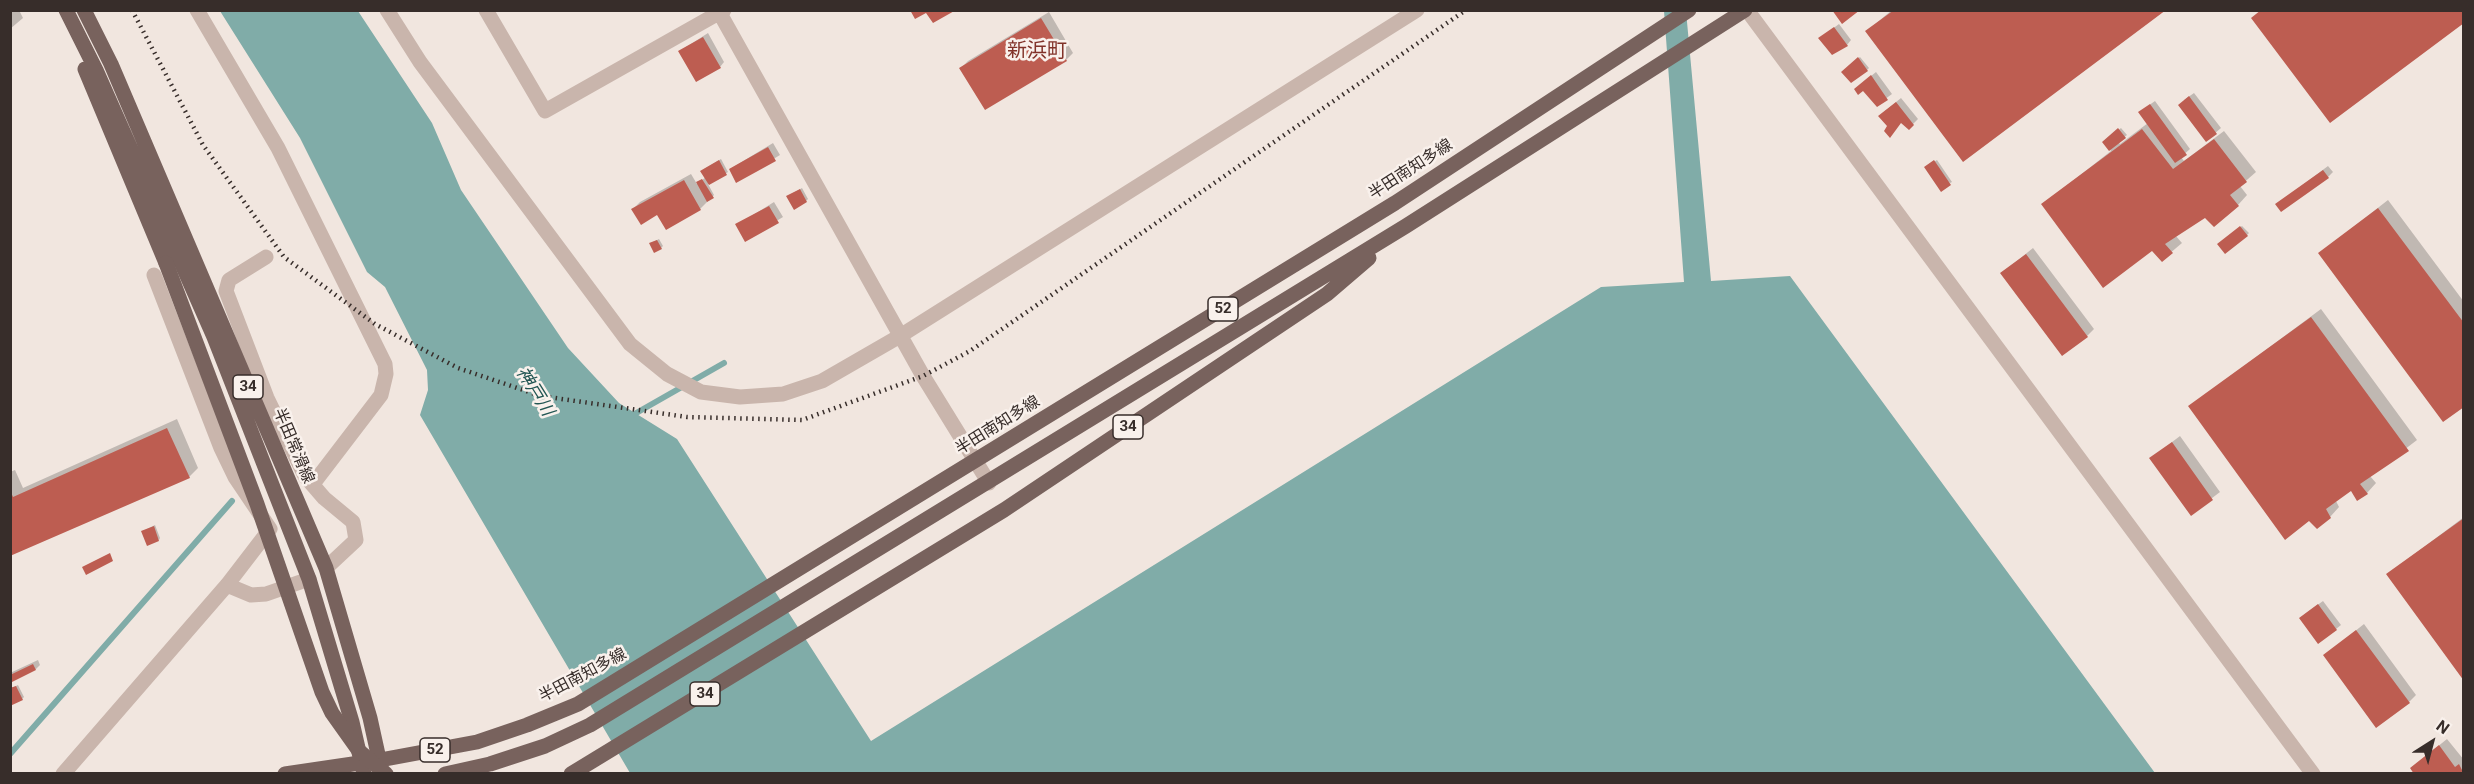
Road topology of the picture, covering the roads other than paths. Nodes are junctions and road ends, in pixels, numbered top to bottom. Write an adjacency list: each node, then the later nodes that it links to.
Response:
1 (64, 10): 18 (main road, 半田常滑線 / 34); 21 (main road, 34, bridge)
2 (84, 10): 17 (main road, 半田常滑線 / 34)
3 (197, 10): 15 (street)
4 (387, 10): 13 (street)
5 (486, 10): 9 (street)
6 (1417, 10): 13 (street)
7 (1689, 10): 14 (main road, 半田南知多線 / 52)
8 (1746, 10): 10 (main road, 52); 27 (street)
9 (721, 11): 13 (street)
10 (1406, 226): 16 (main road, 52); 26 (main road, 34)
11 (266, 257): 15 (street)
12 (154, 275): 19 (street)
13 (900, 336): 14 (street)
14 (975, 461): 16 (street); 21 (main road, 半田南知多線 / 52)
15 (313, 483): 17 (street)
16 (989, 483): 22 (main road, 52)
17 (326, 568): 21 (main road, 半田常滑線 / 34)
18 (309, 579): 19 (street); 20 (main road, 半田常滑線 / 34)
19 (226, 585): 23 (street)
20 (363, 768): 21 (main road, 半田南知多線 / 52); 24 (main road, 半田南知多線 / 52)
21 (383, 769)
22 (493, 769): 25 (main road, 52)
23 (63, 774)
24 (285, 774)
25 (445, 774)
26 (572, 774)
27 (2313, 774)

